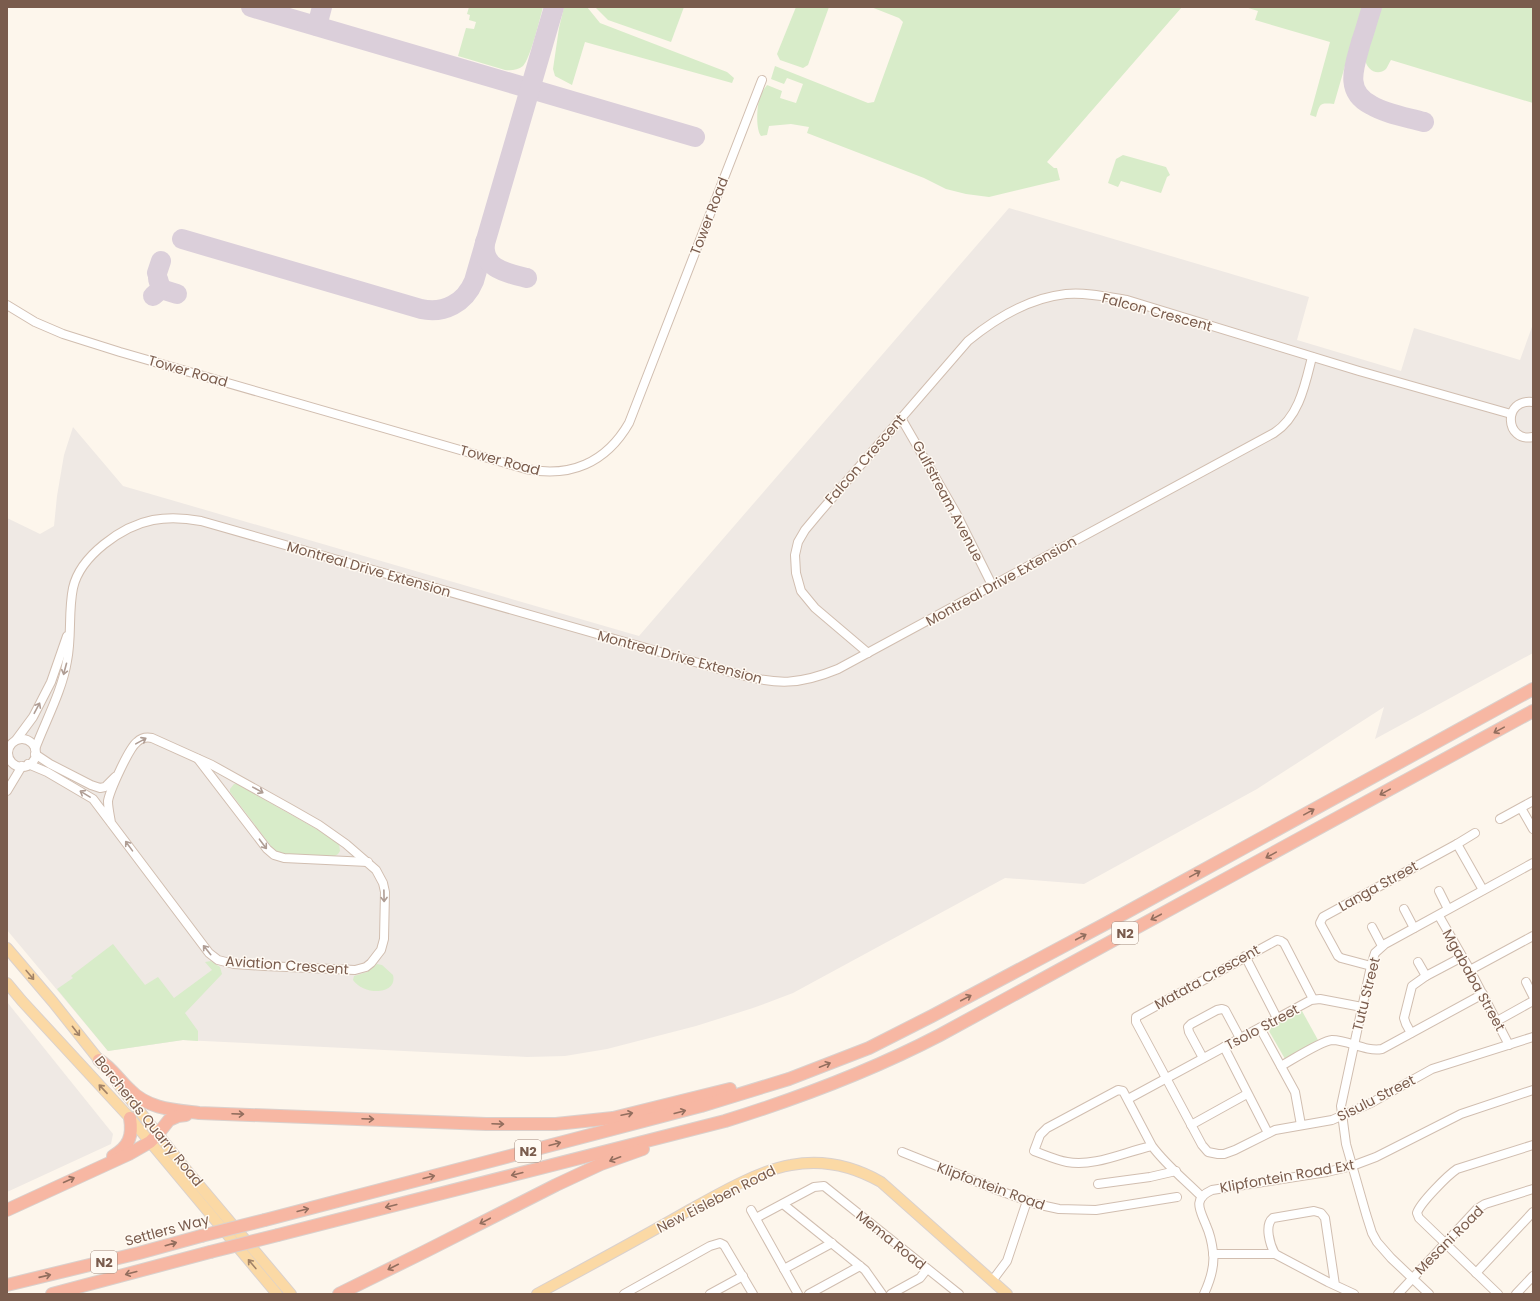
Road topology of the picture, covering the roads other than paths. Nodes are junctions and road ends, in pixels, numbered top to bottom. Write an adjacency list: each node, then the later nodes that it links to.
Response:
1 (762, 80): 2 (street, Tower Road)
2 (7, 305)
3 (1312, 357): 5 (street, Falcon Crescent); 6 (street, Falcon Crescent); 8 (street, Montreal Drive Extension)
4 (1533, 402): 5 (street)
5 (1511, 414): 7 (street)
6 (901, 418): 8 (street, Gulfstream Avenue); 10 (street, Falcon Crescent)
7 (1533, 436)
8 (992, 585): 10 (street, Montreal Drive Extension)
9 (69, 631): 10 (street, Montreal Drive Extension); 13 (street, Montreal Drive Extension, one-way to 9); 14 (street, Montreal Drive Extension, one-way to 14)
10 (868, 652)
11 (1533, 689): 64 (highway, N2, one-way to 11)
12 (1533, 711): 73 (highway, N2, one-way to 73)
13 (9, 748): 14 (street); 16 (street)
14 (35, 751): 16 (street); 17 (street, Aviation Crescent)
15 (196, 757): 17 (street, Aviation Crescent, one-way to 15); 26 (street, Aviation Crescent, one-way to 26); 26 (street, Aviation Crescent, one-way to 26)
16 (25, 765): 18 (street); 22 (street, Aviation Crescent, one-way to 16)
17 (120, 772): 22 (street, Aviation Crescent)
18 (7, 791)
19 (1533, 801): 20 (street)
20 (1521, 808): 21 (street); 23 (street)
21 (1500, 819)
22 (112, 823): 26 (street, Aviation Crescent, one-way to 22)
23 (1533, 829)
24 (1475, 833): 25 (street)
25 (1457, 844): 28 (street); 41 (street, Langa Street)
26 (368, 862)
27 (1533, 863): 28 (street, Tutu Street)
28 (1483, 890): 31 (street, Tutu Street)
29 (1439, 891): 31 (street)
30 (1404, 909): 34 (street)
31 (1448, 909): 32 (street, Tutu Street)
32 (1439, 916): 34 (street, Tutu Street); 39 (street, Mgababa Street)
33 (1372, 927): 36 (street)
34 (1414, 928): 36 (street, Tutu Street)
35 (1533, 936): 42 (street)
36 (1382, 946): 41 (street, Tutu Street)
37 (7, 948): 61 (main road, Borcherds Quarry Road, one-way to 61)
38 (1245, 956): 48 (street, Matata Crescent); 51 (street); 63 (street, Matata Crescent)
39 (1462, 957): 42 (street, Mgababa Street); 43 (street)
40 (1418, 962): 43 (street)
41 (1371, 966): 50 (street, Tutu Street)
42 (1470, 970): 46 (street, Mgababa Street)
43 (1426, 976): 54 (street)
44 (1526, 982): 47 (street)
45 (7, 983): 70 (main road, Borcherds Quarry Road, one-way to 45)
46 (1483, 994): 52 (street, Mgababa Street); 54 (street)
47 (1533, 996)
48 (1313, 999): 50 (street, Tsolo Street); 51 (street, Tsolo Street)
49 (1533, 1001): 52 (street)
50 (1362, 1007): 57 (street, Tutu Street)
51 (1277, 1018): 53 (street, Tsolo Street)
52 (1498, 1021): 58 (street, Mgababa Street)
53 (1260, 1028): 56 (street, Tsolo Street); 62 (street)
54 (1411, 1033): 57 (street)
55 (1533, 1037): 58 (street, Sisulu Street)
56 (1240, 1038): 59 (street, Tsolo Street); 60 (street)
57 (1354, 1045): 62 (street); 69 (street, Tutu Street)
58 (1509, 1045): 69 (street, Sisulu Street)
59 (1224, 1047): 60 (street, Tsolo Street); 66 (street)
60 (1203, 1058): 63 (street, Tsolo Street)
61 (99, 1060): 68 (highway); 75 (main road, Borcherds Quarry Road)
62 (1281, 1066): 72 (street)
63 (1167, 1078): 67 (street, Tsolo Street); 71 (street, Sisulu Street)
64 (789, 1079): 68 (highway, one-way to 64); 105 (highway, Settlers Way / N2, one-way to 64, bridge)
65 (1533, 1090): 79 (street, Klipfontein Road Ext)
66 (1247, 1094): 71 (street); 74 (street)
67 (1128, 1099): 76 (street); 76 (street)
68 (199, 1113): 75 (highway)
69 (1341, 1115): 72 (street, Sisulu Street); 79 (street, Tutu Street)
70 (130, 1118): 75 (main road, Borcherds Quarry Road); 81 (highway)
71 (1191, 1125): 74 (street, Sisulu Street)
72 (1301, 1125): 74 (street, Sisulu Street)
73 (704, 1126): 104 (highway, one-way to 104); 108 (highway, N2, one-way to 108, bridge)
74 (1268, 1133)
75 (154, 1138): 81 (highway); 109 (main road, Borcherds Quarry Road, one-way to 75); 110 (main road, Borcherds Quarry Road)
76 (1152, 1146): 80 (street)
77 (1532, 1148): 93 (street)
78 (902, 1152): 86 (street, Klipfontein Road)
79 (1352, 1166): 85 (street, Klipfontein Road Ext); 102 (street, Tutu Street)
80 (1176, 1171): 82 (street); 85 (street)
81 (87, 1172): 88 (highway, one-way to 81)
82 (1098, 1184)
83 (1533, 1189): 93 (street, Mesani Road)
84 (1177, 1197): 86 (street, Klipfontein Road)
85 (1202, 1197): 94 (street, Klipfontein Road Ext)
86 (1027, 1201): 103 (street)
87 (783, 1204): 91 (street); 92 (street); 98 (street, Mema Road)
88 (7, 1210)
89 (751, 1210): 91 (street)
90 (1533, 1212): 99 (street)
91 (756, 1218): 97 (street)
92 (832, 1243): 96 (street); 97 (street)
93 (1445, 1244): 99 (street); 102 (street, Mesani Road)
94 (1213, 1254): 95 (street); 124 (street, Klipfontein Road Ext)
95 (1275, 1254): 106 (street); 106 (street)
96 (860, 1266): 118 (street); 119 (street)
97 (784, 1269): 117 (street)
98 (927, 1269): 107 (street); 122 (street, Mema Road)
99 (1476, 1273): 128 (street)
100 (743, 1276): 114 (street); 115 (street); 116 (street)
101 (1533, 1276): 129 (street)
102 (1412, 1278): 126 (street, Mesani Road); 127 (street, Tutu Street)
103 (992, 1280): 113 (main road, New Eisleben Road); 123 (main road, New Eisleben Road)
104 (362, 1283): 111 (highway); 112 (highway)
105 (7, 1285)
106 (1335, 1285): 125 (street)
107 (906, 1286): 120 (street); 121 (street)
108 (52, 1294)
109 (277, 1294)
110 (291, 1294)
111 (339, 1294)
112 (350, 1294)
113 (537, 1294)
114 (624, 1294)
115 (710, 1294)
116 (753, 1294)
117 (798, 1294)
118 (809, 1294)
119 (882, 1294)
120 (891, 1294)
121 (910, 1294)
122 (959, 1294)
123 (1007, 1294)
124 (1204, 1294)
125 (1354, 1294)
126 (1398, 1294)
127 (1429, 1294)
128 (1498, 1294)
129 (1516, 1294)

